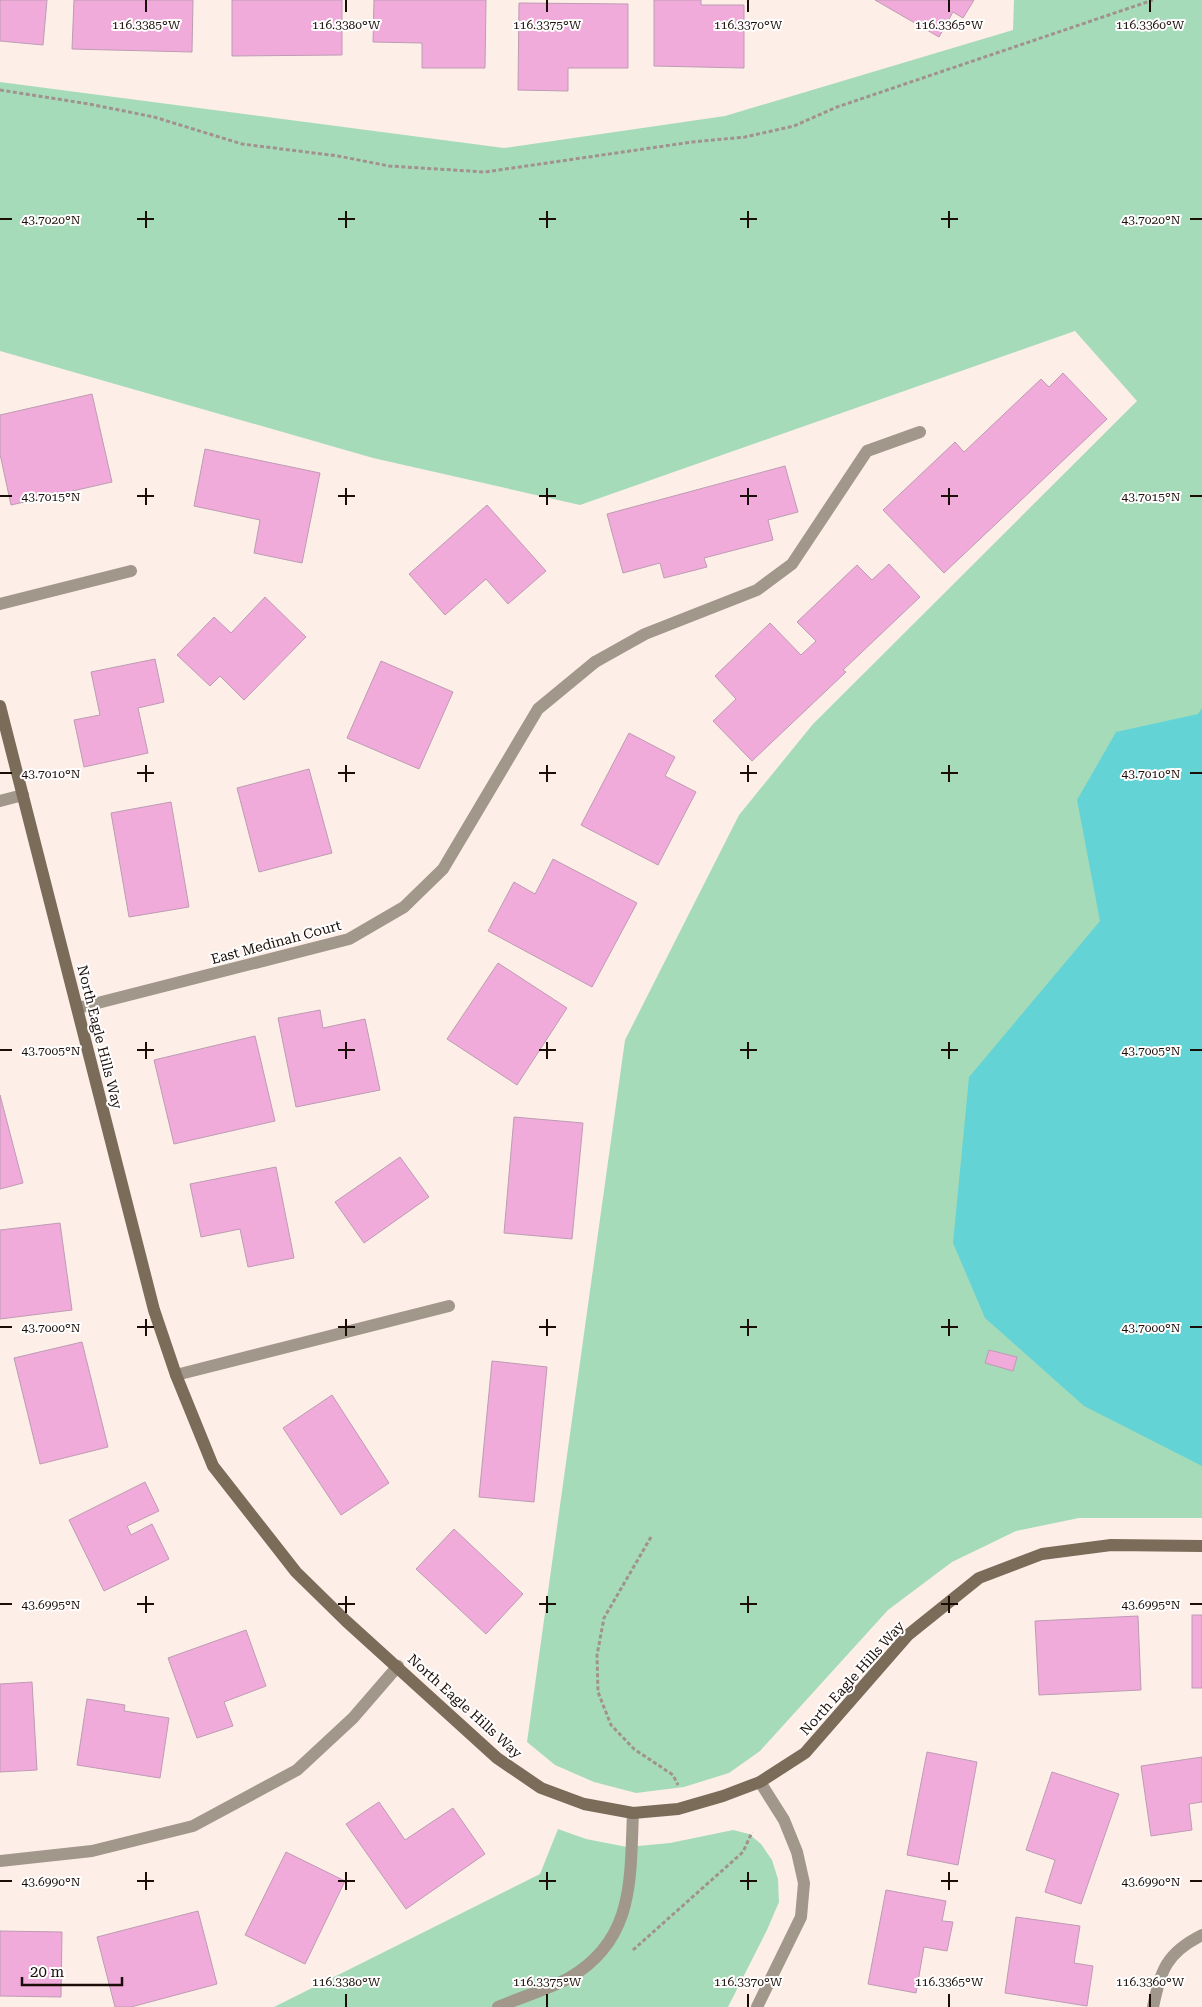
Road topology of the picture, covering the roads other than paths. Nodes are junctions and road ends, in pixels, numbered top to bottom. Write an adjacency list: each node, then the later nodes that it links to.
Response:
1 (920, 432): 7 (street, East Medinah Court)
2 (131, 571): 3 (street)
3 (0, 604)
4 (0, 706): 5 (street, North Eagle Hills Way)
5 (22, 795): 6 (street); 7 (street, North Eagle Hills Way)
6 (0, 801)
7 (78, 1008): 9 (street, North Eagle Hills Way)
8 (449, 1306): 9 (street)
9 (176, 1375): 11 (street, North Eagle Hills Way)
10 (1202, 1546): 12 (street, North Eagle Hills Way)
11 (398, 1666): 13 (street, North Eagle Hills Way); 14 (street)
12 (760, 1782): 13 (street, North Eagle Hills Way); 17 (street)
13 (633, 1812): 16 (street)
14 (0, 1861)
15 (1202, 1934): 18 (street)
16 (498, 2007)
17 (757, 2007)
18 (1153, 2007)

